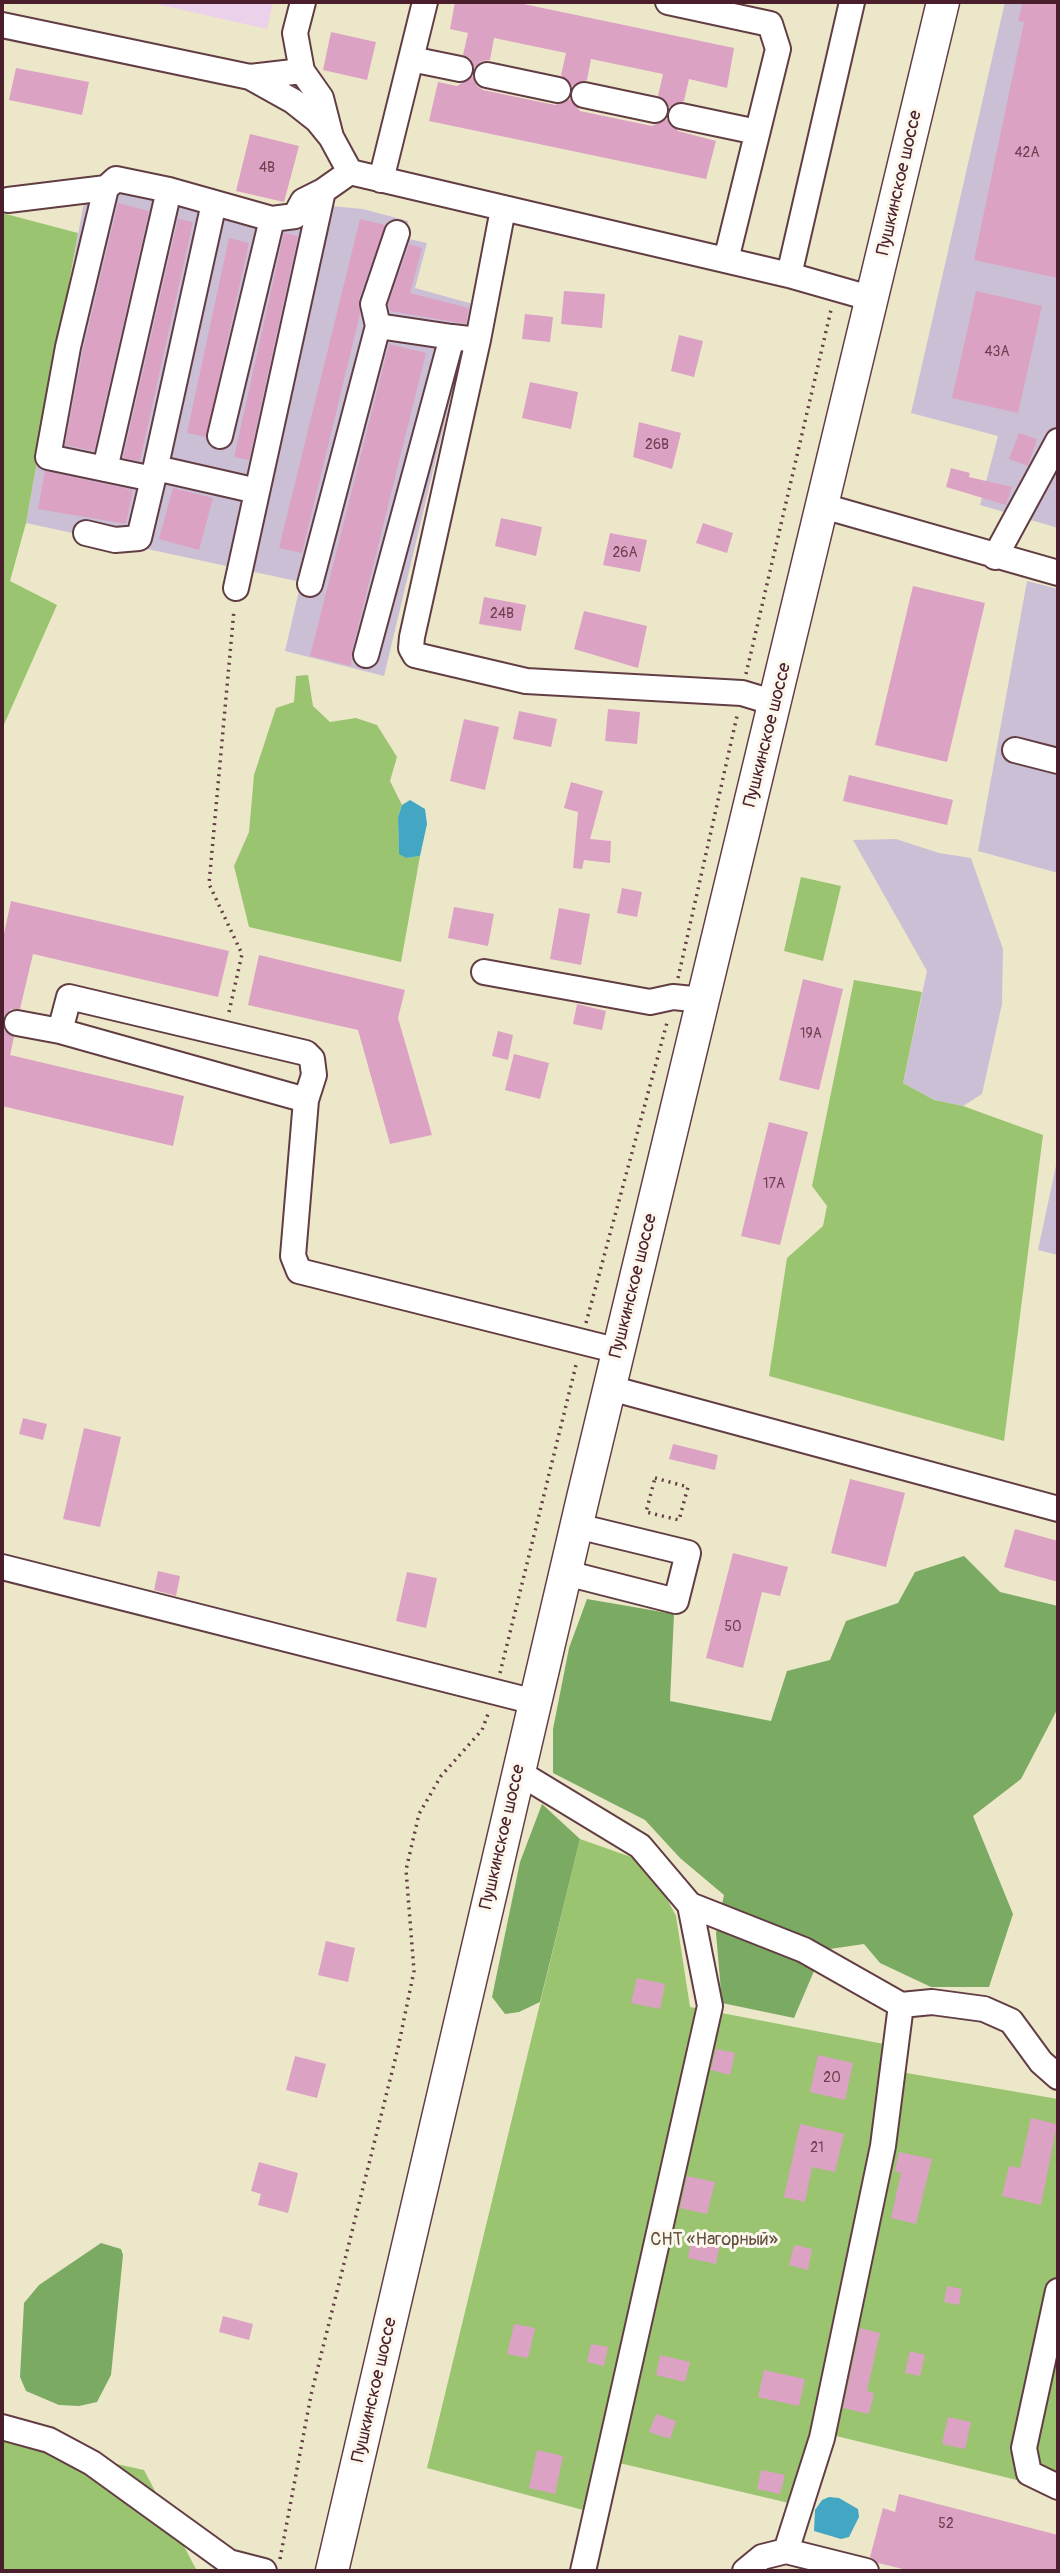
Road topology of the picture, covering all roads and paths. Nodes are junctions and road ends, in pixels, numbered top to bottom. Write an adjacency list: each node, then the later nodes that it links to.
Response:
1 (303, 2): 9 (street)
2 (425, 2): 7 (street)
3 (668, 2): 16 (street)
4 (852, 2): 29 (street)
5 (943, 2): 31 (main road, Пушкинское шоссе)
6 (2, 25): 11 (street)
7 (411, 59): 8 (street); 19 (street)
8 (460, 69)
9 (302, 71): 11 (street); 17 (street)
10 (486, 75): 12 (street)
11 (250, 77): 17 (street)
12 (558, 90)
13 (584, 95): 14 (street)
14 (655, 110)
15 (681, 116): 16 (street)
16 (757, 132): 28 (street)
17 (331, 137): 18 (street)
18 (350, 172): 19 (street); 22 (street)
19 (382, 180): 25 (street)
20 (106, 188): 21 (street); 23 (street); 37 (street)
21 (169, 190): 24 (street); 37 (street)
22 (323, 191): 26 (street); 39 (street)
23 (8, 200)
24 (214, 203): 26 (street); 38 (street)
25 (503, 209): 28 (street); 34 (street)
26 (272, 219): 35 (street)
27 (397, 233): 32 (street)
28 (726, 260): 29 (street)
29 (789, 275): 30 (street)
30 (836, 288): 31 (street); 47 (path)
31 (873, 299): 40 (main road, Пушкинское шоссе)
32 (378, 326): 33 (street); 44 (street)
33 (452, 337): 34 (street); 46 (street)
34 (478, 340): 47 (street)
35 (220, 436)
36 (1058, 442): 42 (street)
37 (105, 469): 38 (street)
38 (155, 474): 39 (street); 41 (street)
39 (257, 491): 45 (street)
40 (823, 506): 42 (street); 48 (main road, Пушкинское шоссе)
41 (86, 533)
42 (995, 556): 43 (street)
43 (1058, 573)
44 (310, 584)
45 (236, 588): 55 (path)
46 (366, 655)
47 (742, 693): 48 (street); 52 (path)
48 (775, 703): 52 (main road, Пушкинское шоссе)
49 (1015, 750): 50 (street)
50 (1058, 761)
51 (484, 972): 52 (street)
52 (688, 999): 57 (path); 58 (main road, Пушкинское шоссе)
53 (17, 1023): 54 (street)
54 (60, 1031): 55 (street); 56 (street)
55 (225, 1031): 56 (street)
56 (306, 1100): 57 (street)
57 (581, 1341): 58 (street); 65 (path)
58 (619, 1350): 59 (main road, Пушкинское шоссе)
59 (610, 1388): 60 (street); 62 (main road, Пушкинское шоссе)
60 (1058, 1508)
61 (646, 1511): 61 (path)
62 (577, 1526): 64 (main road, Пушкинское шоссе); 64 (street)
63 (2, 1567): 65 (street)
64 (566, 1573): 66 (main road, Пушкинское шоссе)
65 (496, 1692): 66 (street); 76 (path)
66 (535, 1702): 67 (main road, Пушкинское шоссе)
67 (518, 1772): 68 (street); 77 (main road, Пушкинское шоссе)
68 (690, 1905): 69 (street); 78 (street)
69 (901, 2005): 70 (street); 74 (street)
70 (1058, 2077)
71 (1058, 2291): 73 (street)
72 (2, 2427): 75 (street)
73 (1058, 2487)
74 (786, 2552): 79 (street); 80 (street)
75 (264, 2571)
76 (278, 2571)
77 (332, 2571)
78 (583, 2571)
79 (746, 2571)
80 (866, 2571)

